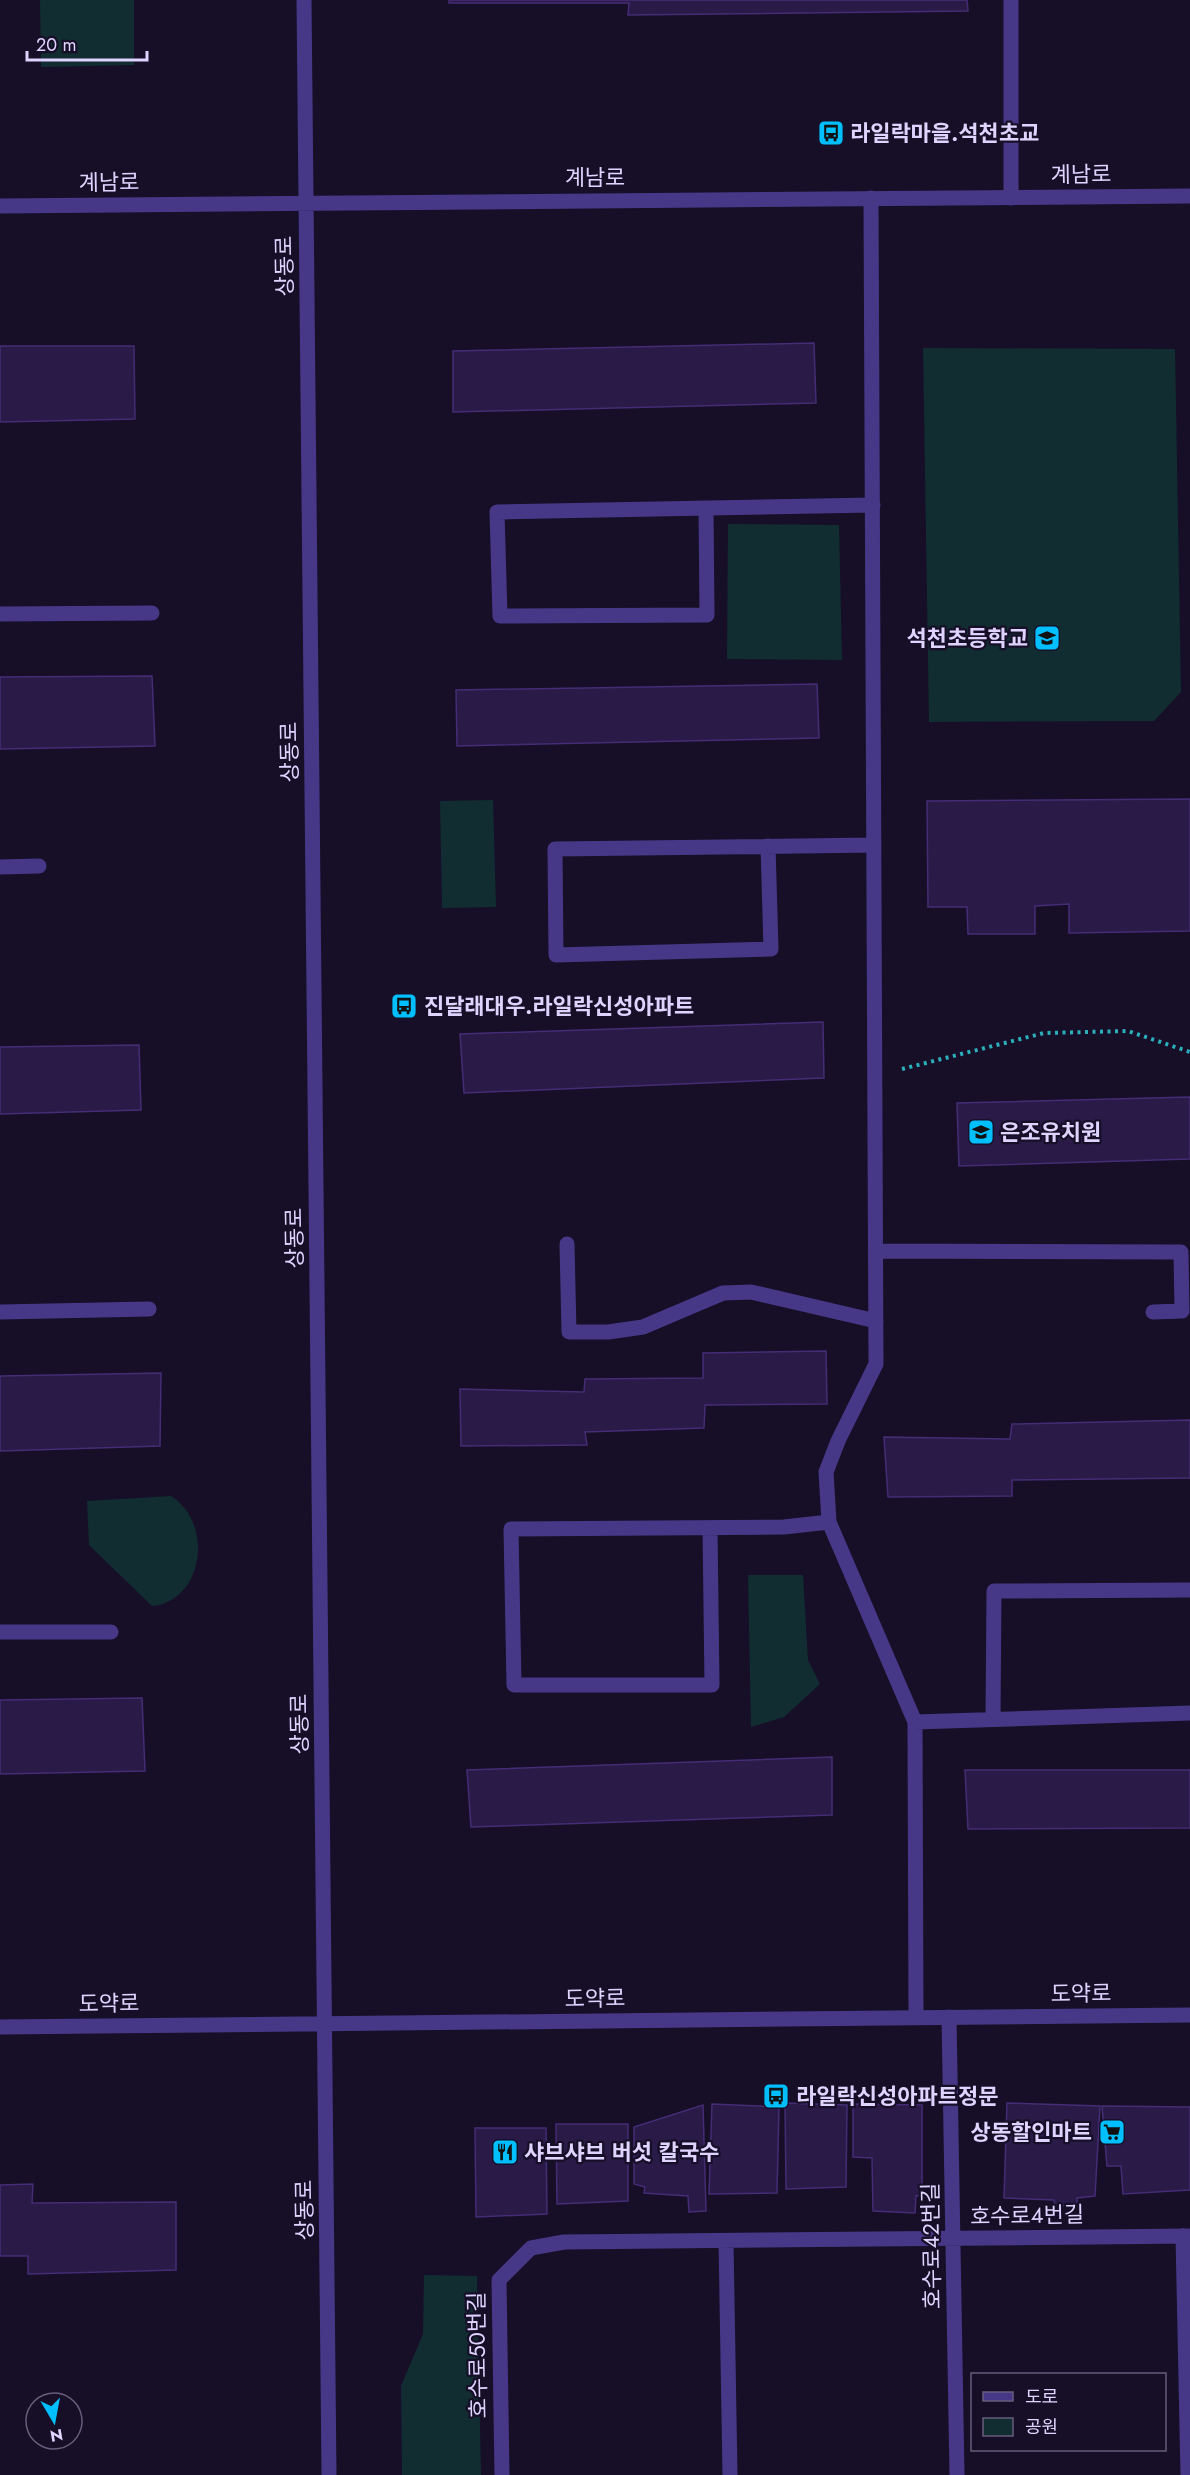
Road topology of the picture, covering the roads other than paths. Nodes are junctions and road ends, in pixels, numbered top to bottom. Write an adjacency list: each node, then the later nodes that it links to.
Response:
1 (304, 0): 6 (street, 상동로)
2 (1011, 0): 5 (street)
3 (1190, 196): 5 (street, 계남로)
4 (871, 198): 5 (street, 계남로); 6 (street, 계남로); 8 (street)
5 (1011, 198)
6 (306, 202): 7 (street, 계남로); 33 (street, 상동로)
7 (0, 206)
8 (873, 505): 9 (street); 12 (street)
9 (706, 508): 9 (street)
10 (152, 613): 11 (street)
11 (0, 614)
12 (874, 845): 13 (street); 17 (street)
13 (768, 846): 13 (street)
14 (39, 866): 15 (street)
15 (0, 867)
16 (567, 1244): 21 (street)
17 (876, 1251): 20 (street); 21 (street)
18 (149, 1309): 19 (street)
19 (0, 1312)
20 (1152, 1312)
21 (876, 1321): 22 (street)
22 (829, 1522): 23 (street); 29 (street)
23 (710, 1528): 23 (street)
24 (1190, 1590): 28 (street)
25 (0, 1632): 26 (street)
26 (111, 1632)
27 (1190, 1713): 28 (street)
28 (993, 1718): 29 (street)
29 (915, 1722): 31 (street)
30 (1190, 2014): 32 (street, 도약로)
31 (916, 2017): 32 (street, 도약로); 33 (street, 도약로)
32 (949, 2017): 36 (street, 호수로42번길)
33 (325, 2023): 34 (street, 도약로); 39 (street, 상동로)
34 (0, 2027)
35 (1187, 2236): 36 (street, 호수로4번길); 43 (street, 호수로4번길)
36 (953, 2238): 37 (street, 호수로4번길); 42 (street, 호수로42번길)
37 (726, 2241): 38 (street, 호수로4번길); 41 (street)
38 (531, 2248): 40 (street, 호수로50번길)
39 (329, 2475)
40 (502, 2475)
41 (730, 2475)
42 (957, 2475)
43 (1188, 2475)

